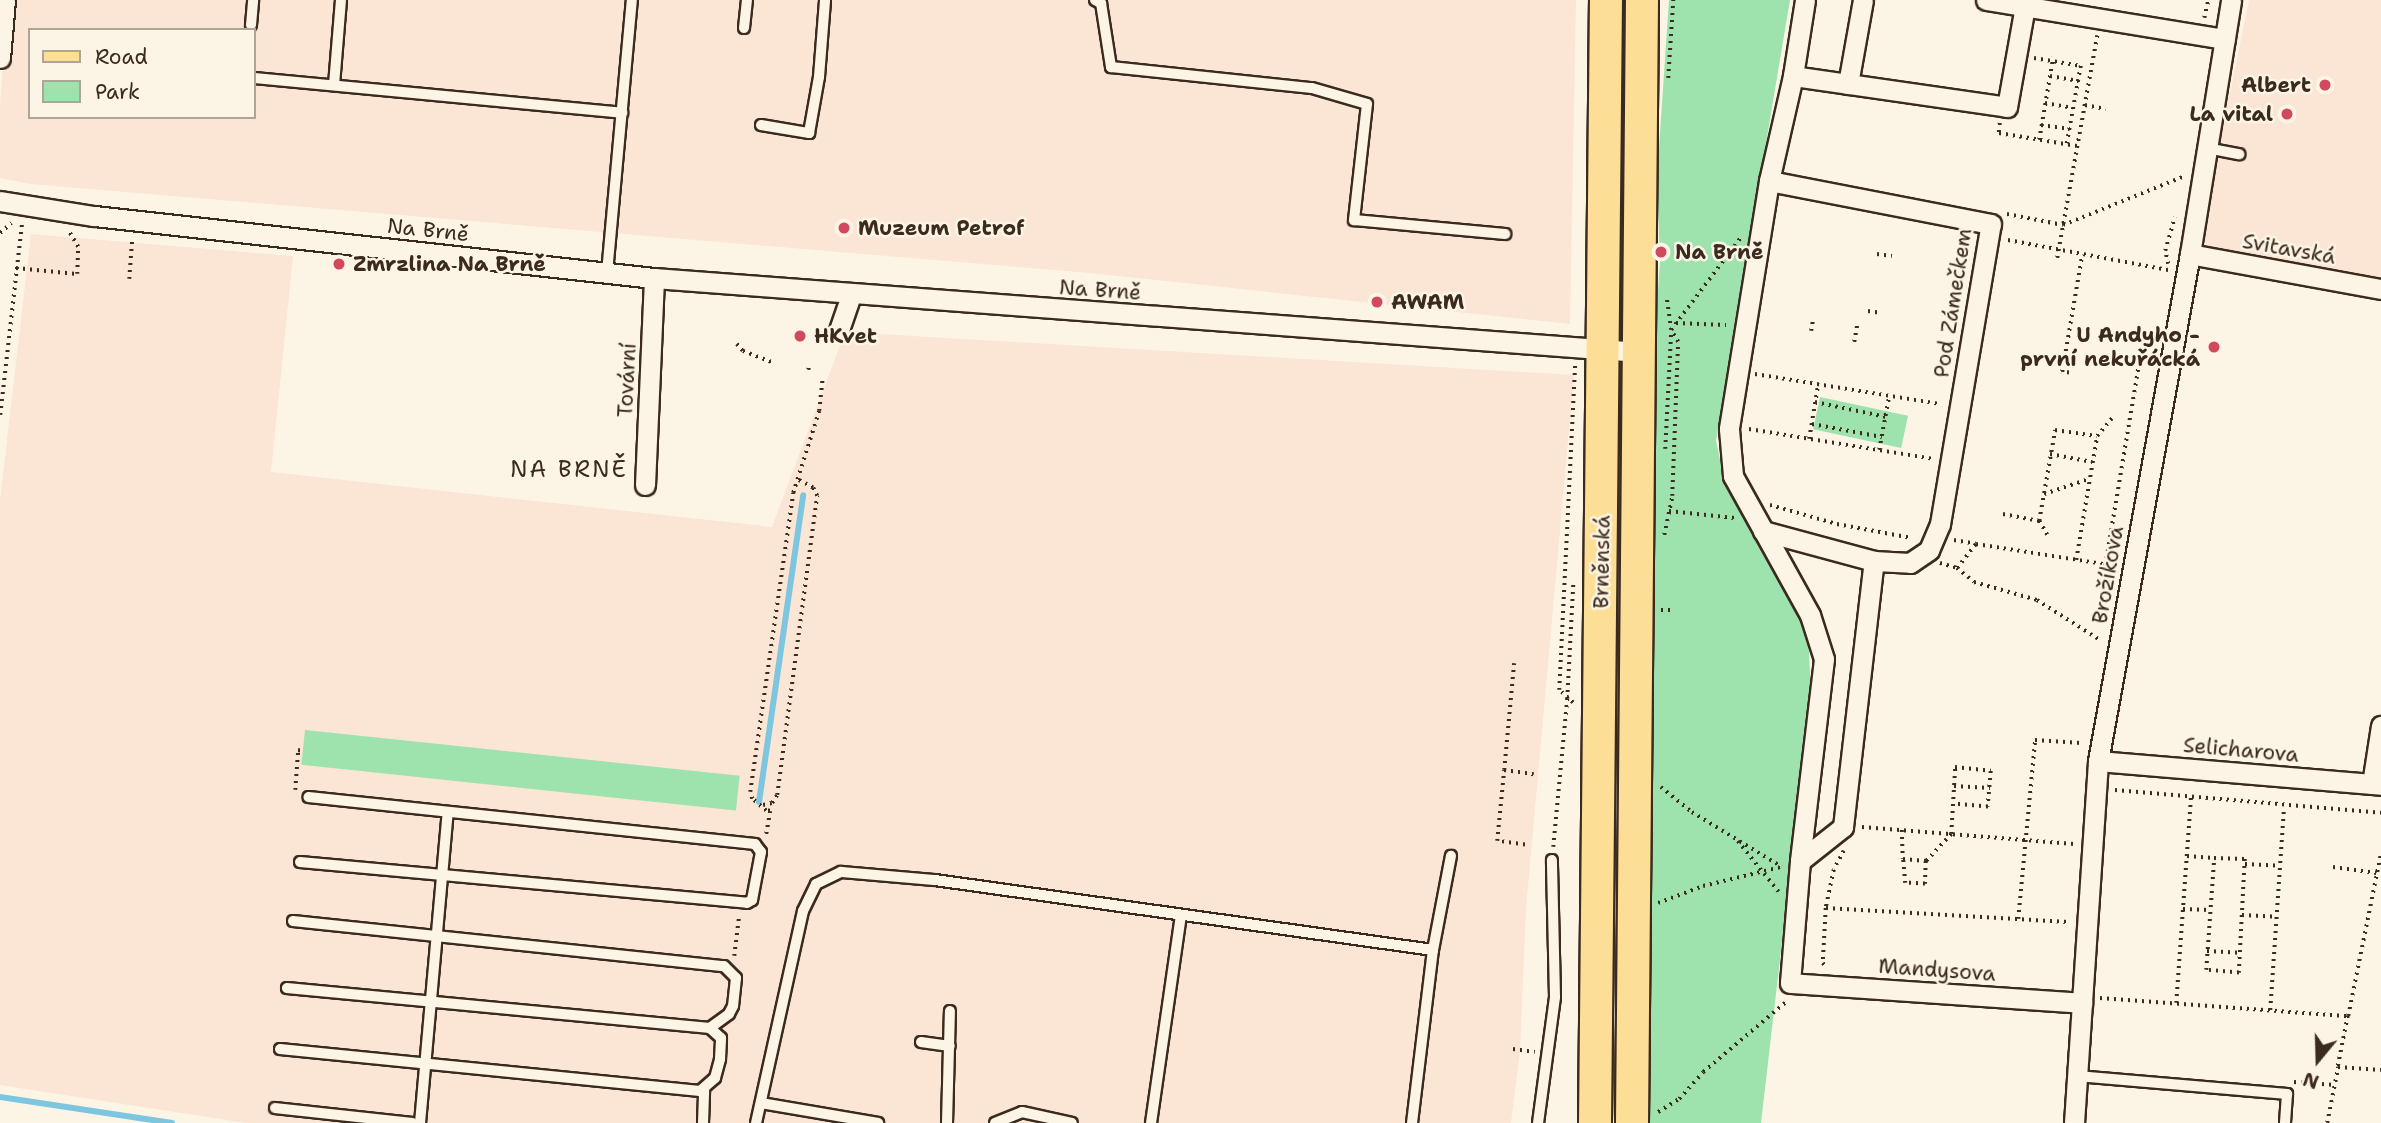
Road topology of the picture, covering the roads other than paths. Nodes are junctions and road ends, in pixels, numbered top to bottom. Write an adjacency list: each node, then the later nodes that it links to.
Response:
1 (5, 0): 18 (street)
2 (253, 0): 15 (lane)
3 (341, 0): 22 (lane)
4 (632, 0): 23 (lane)
5 (747, 0): 16 (lane)
6 (825, 0): 24 (lane)
7 (1095, 0): 29 (lane)
8 (1606, 0): 36 (main road, Brněnská)
9 (1642, 0): 37 (main road, Brněnská)
10 (1805, 0): 19 (street)
11 (1863, 0): 21 (street)
12 (1986, 0): 14 (street)
13 (2231, 0): 17 (street, Brožíkova)
14 (2025, 6): 17 (street); 21 (street)
15 (251, 25)
16 (744, 27)
17 (2225, 39): 25 (street, Brožíkova)
18 (0, 55)
19 (1793, 76): 21 (street); 27 (street)
20 (256, 78): 22 (lane)
21 (1848, 84)
22 (334, 85): 23 (lane)
23 (622, 113): 31 (lane)
24 (761, 125)
25 (2207, 148): 26 (lane); 30 (street, Brožíkova)
26 (2239, 154)
27 (1769, 181): 39 (street); 40 (street, Pod Zámečkem)
28 (0, 201): 31 (street, Na Brně)
29 (1505, 234)
30 (2190, 254): 33 (street, Svitavská); 42 (street, Brožíkova)
31 (607, 273): 32 (street, Na Brně)
32 (654, 278): 34 (street, Na Brně); 38 (street, Tovární)
33 (2381, 289)
34 (851, 295): 35 (street); 36 (street, Na Brně)
35 (839, 330)
36 (1590, 347): 37 (street, Na Brně); 80 (main road, Brněnská)
37 (1639, 352): 68 (main road, Brněnská)
38 (645, 485)
39 (1760, 526): 40 (street); 49 (street)
40 (1874, 561): 49 (street)
41 (2381, 726): 43 (street)
42 (2099, 753): 43 (street, Selicharova); 57 (street, Brožíkova)
43 (2376, 784)
44 (308, 797): 45 (lane)
45 (448, 812): 50 (lane); 50 (lane)
46 (1451, 856): 54 (lane)
47 (1552, 860): 79 (lane)
48 (300, 862): 50 (lane)
49 (1793, 868): 57 (street, Mandysova)
50 (443, 875): 53 (lane)
51 (1181, 915): 54 (lane); 66 (lane); 77 (lane)
52 (293, 921): 53 (lane)
53 (437, 936): 56 (lane); 59 (lane)
54 (1433, 950): 78 (lane)
55 (287, 988): 56 (lane)
56 (431, 1002): 59 (lane); 63 (lane)
57 (2092, 1004): 64 (street, Brožíkova)
58 (950, 1012): 61 (lane)
59 (710, 1028): 65 (lane)
60 (921, 1042): 61 (lane)
61 (950, 1046): 74 (lane)
62 (280, 1049): 63 (lane)
63 (426, 1063): 65 (lane); 70 (lane)
64 (2077, 1076): 81 (street, Brožíkova); 82 (lane)
65 (704, 1089): 71 (lane)
66 (761, 1103): 72 (lane); 73 (lane)
67 (275, 1108): 69 (lane)
68 (1643, 1119)
69 (412, 1123)
70 (420, 1123)
71 (703, 1123)
72 (756, 1123)
73 (878, 1123)
74 (947, 1123)
75 (995, 1123): 76 (lane)
76 (1072, 1123)
77 (1151, 1123)
78 (1412, 1123)
79 (1538, 1123)
80 (1595, 1123)
81 (2074, 1123)
82 (2285, 1123)

